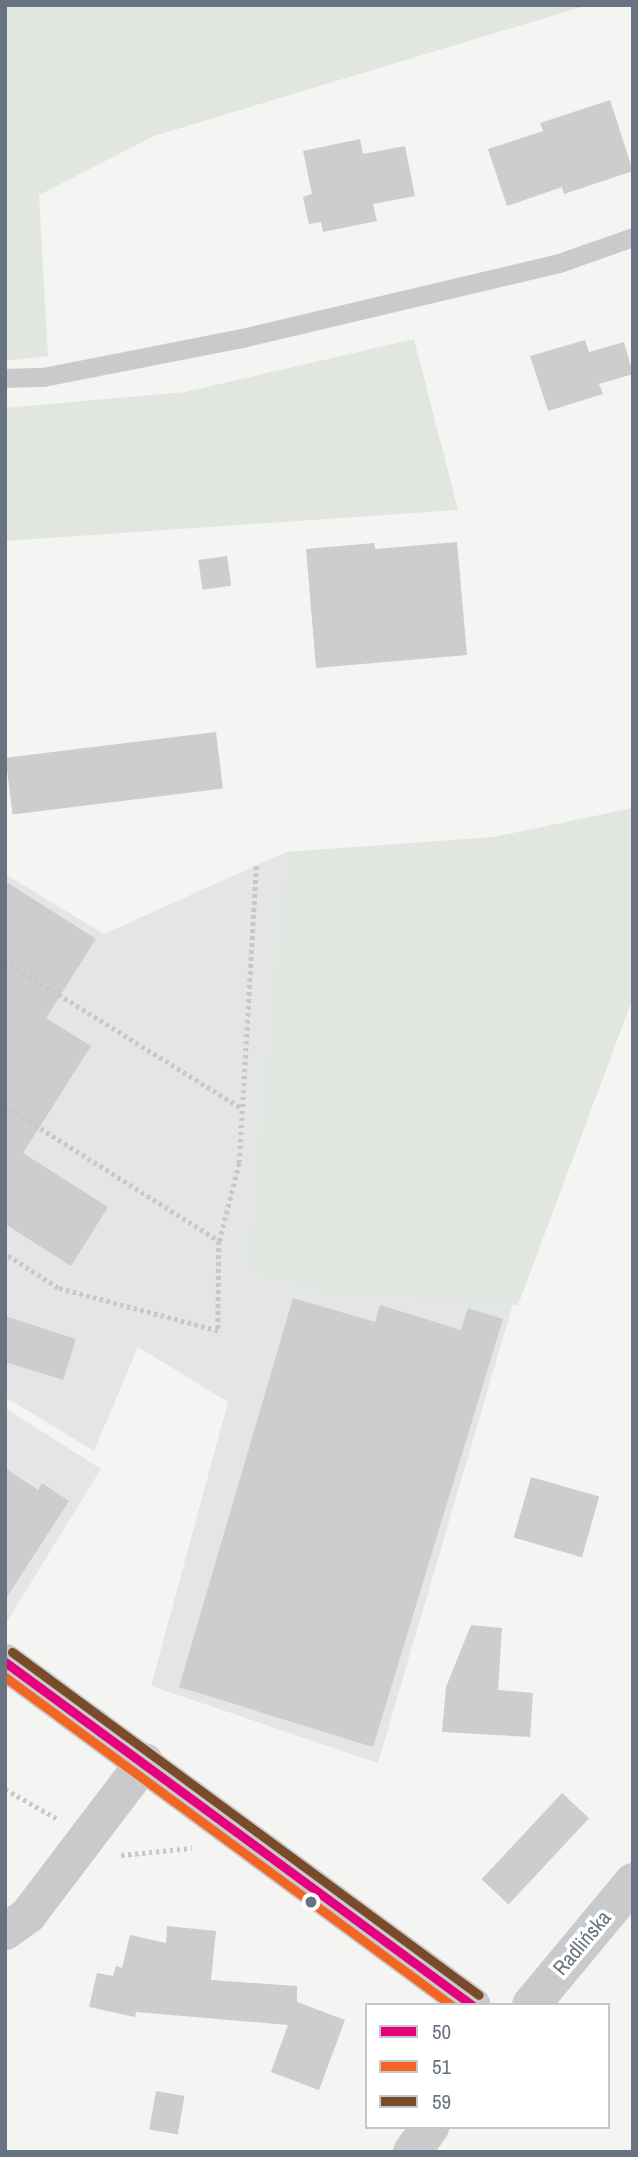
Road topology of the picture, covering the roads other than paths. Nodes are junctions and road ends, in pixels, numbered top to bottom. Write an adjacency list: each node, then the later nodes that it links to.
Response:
1 (633, 237): 2 (lane)
2 (5, 379)
3 (5, 1662): 4 (street)
4 (145, 1761): 6 (street); 7 (street)
5 (633, 1882): 8 (street, Radlińska)
6 (5, 1931)
7 (469, 2003)
8 (533, 2003)
9 (429, 2129): 10 (street)
10 (412, 2152)

